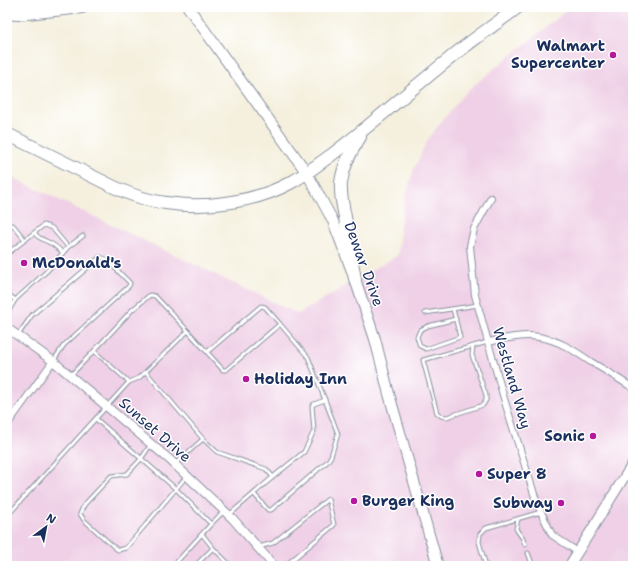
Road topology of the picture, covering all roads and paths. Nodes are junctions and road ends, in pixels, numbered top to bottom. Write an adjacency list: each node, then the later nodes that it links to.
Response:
1 (82, 7): 4 (highway)
2 (188, 7): 7 (main road, Dewar Drive)
3 (518, 7): 5 (highway)
4 (7, 13)
5 (366, 128): 7 (highway); 16 (highway)
6 (7, 134): 7 (highway)
7 (307, 173): 16 (main road, Dewar Drive)
8 (490, 198): 19 (street, Westland Way)
9 (7, 228): 12 (lane)
10 (34, 233): 12 (lane); 13 (lane); 14 (lane)
11 (83, 236): 13 (lane)
12 (25, 240): 15 (lane)
13 (68, 247): 14 (lane)
14 (63, 253): 18 (lane)
15 (7, 254)
16 (354, 279): 66 (main road, Dewar Drive)
17 (7, 293): 18 (lane)
18 (15, 300): 22 (lane)
19 (478, 305): 20 (lane); 28 (street, Westland Way)
20 (453, 309): 21 (lane); 23 (lane)
21 (425, 313)
22 (7, 314)
23 (456, 319): 23 (lane)
24 (280, 324): 31 (lane); 31 (lane); 37 (lane)
25 (7, 328): 27 (street, Sunset Drive)
26 (188, 331): 30 (lane); 31 (lane); 33 (lane)
27 (17, 336): 32 (street, Sunset Drive); 32 (lane)
28 (488, 342): 29 (lane); 36 (street); 50 (street, Westland Way)
29 (473, 346): 29 (lane)
30 (94, 351): 34 (lane); 35 (lane)
31 (207, 352)
32 (53, 361): 34 (street, Sunset Drive); 40 (street)
33 (146, 372): 35 (lane); 41 (lane)
34 (70, 376): 38 (street, Sunset Drive)
35 (129, 382): 38 (lane)
36 (633, 388)
37 (325, 400): 47 (lane); 49 (lane)
38 (107, 407): 39 (lane); 42 (street, Sunset Drive)
39 (96, 419): 43 (lane); 52 (lane)
40 (7, 425)
41 (203, 439): 45 (lane); 47 (lane)
42 (151, 444): 43 (lane); 45 (street, Sunset Drive)
43 (141, 459): 48 (lane); 48 (lane)
44 (633, 463): 59 (main road)
45 (174, 464): 46 (street, Sunset Drive)
46 (187, 476): 48 (lane); 51 (street, Sunset Drive)
47 (273, 477): 49 (lane)
48 (176, 489): 54 (lane)
49 (254, 494): 51 (lane)
50 (541, 512): 53 (lane); 59 (street, Westland Way)
51 (226, 513): 54 (lane); 57 (street, Sunset Drive)
52 (7, 516)
53 (518, 519): 56 (lane); 67 (lane)
54 (211, 524): 55 (lane)
55 (202, 534): 58 (lane); 61 (lane)
56 (525, 545)
57 (258, 547): 64 (street, Sunset Drive); 65 (lane)
58 (213, 548): 62 (lane); 63 (lane)
59 (578, 552): 69 (main road)
60 (528, 554): 68 (lane)
61 (173, 566)
62 (195, 566)
63 (231, 566)
64 (274, 566)
65 (285, 566)
66 (438, 566)
67 (486, 566)
68 (533, 566)
69 (569, 566)

